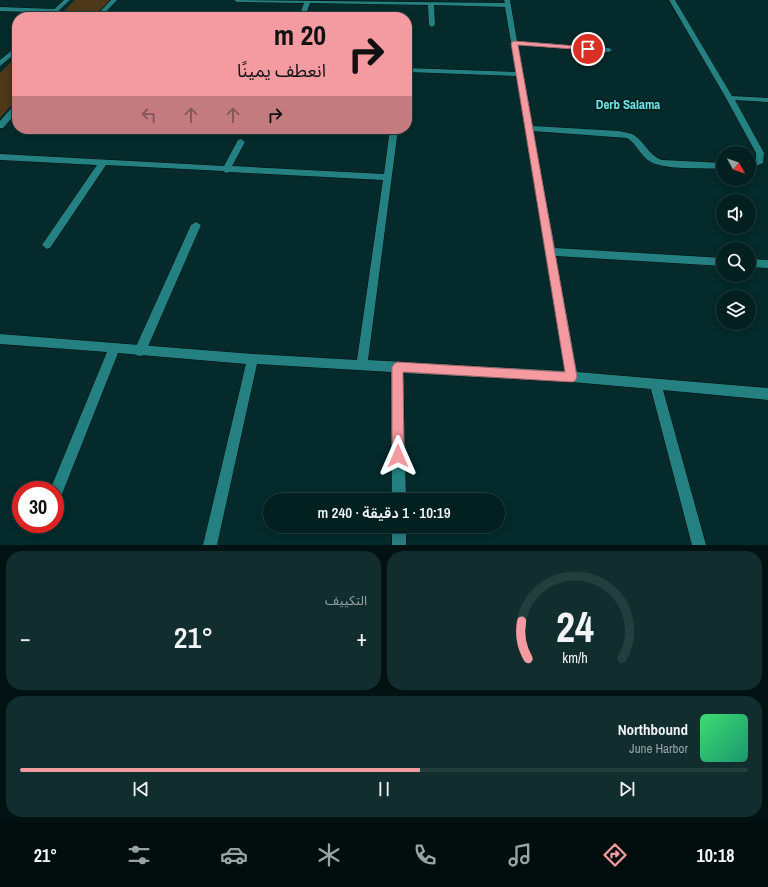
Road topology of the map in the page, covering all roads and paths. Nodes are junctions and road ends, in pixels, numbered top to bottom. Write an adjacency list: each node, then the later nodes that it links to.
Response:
1 (67, 0): 9 (street)
2 (114, 0): 10 (street)
3 (237, 0): 5 (street)
4 (672, 0): 19 (street)
5 (307, 1): 6 (street); 11 (street)
6 (432, 3): 7 (street); 12 (street)
7 (507, 3): 13 (street)
8 (0, 9): 9 (street)
9 (55, 11)
10 (103, 12)
11 (304, 12)
12 (432, 24)
13 (514, 43): 14 (street); 18 (street)
14 (609, 50)
15 (12, 53): 16 (street)
16 (0, 64)
17 (412, 70): 18 (street)
18 (519, 74): 23 (street)
19 (730, 98): 20 (street); 28 (street)
20 (768, 100)
21 (12, 113): 22 (street)
22 (0, 126)
23 (529, 128): 29 (street); 34 (street)
24 (393, 134): 31 (street)
25 (240, 142): 30 (street)
26 (0, 157): 27 (street)
27 (103, 163): 30 (street); 33 (street)
28 (756, 163)
29 (716, 166)
30 (226, 170): 31 (street)
31 (387, 177): 42 (street)
32 (196, 226): 40 (street)
33 (48, 245)
34 (550, 252): 35 (street); 44 (street)
35 (716, 262)
36 (756, 263): 37 (street)
37 (768, 264)
38 (0, 339): 39 (street)
39 (114, 349): 40 (street); 47 (street)
40 (140, 351): 41 (street)
41 (253, 359): 42 (street); 50 (street)
42 (362, 365): 43 (street)
43 (397, 367): 44 (street); 48 (street)
44 (572, 377): 45 (street)
45 (655, 384): 46 (street); 52 (street)
46 (768, 394)
47 (60, 481)
48 (399, 493)
49 (399, 533): 51 (street)
50 (210, 545)
51 (399, 545)
52 (700, 545)

